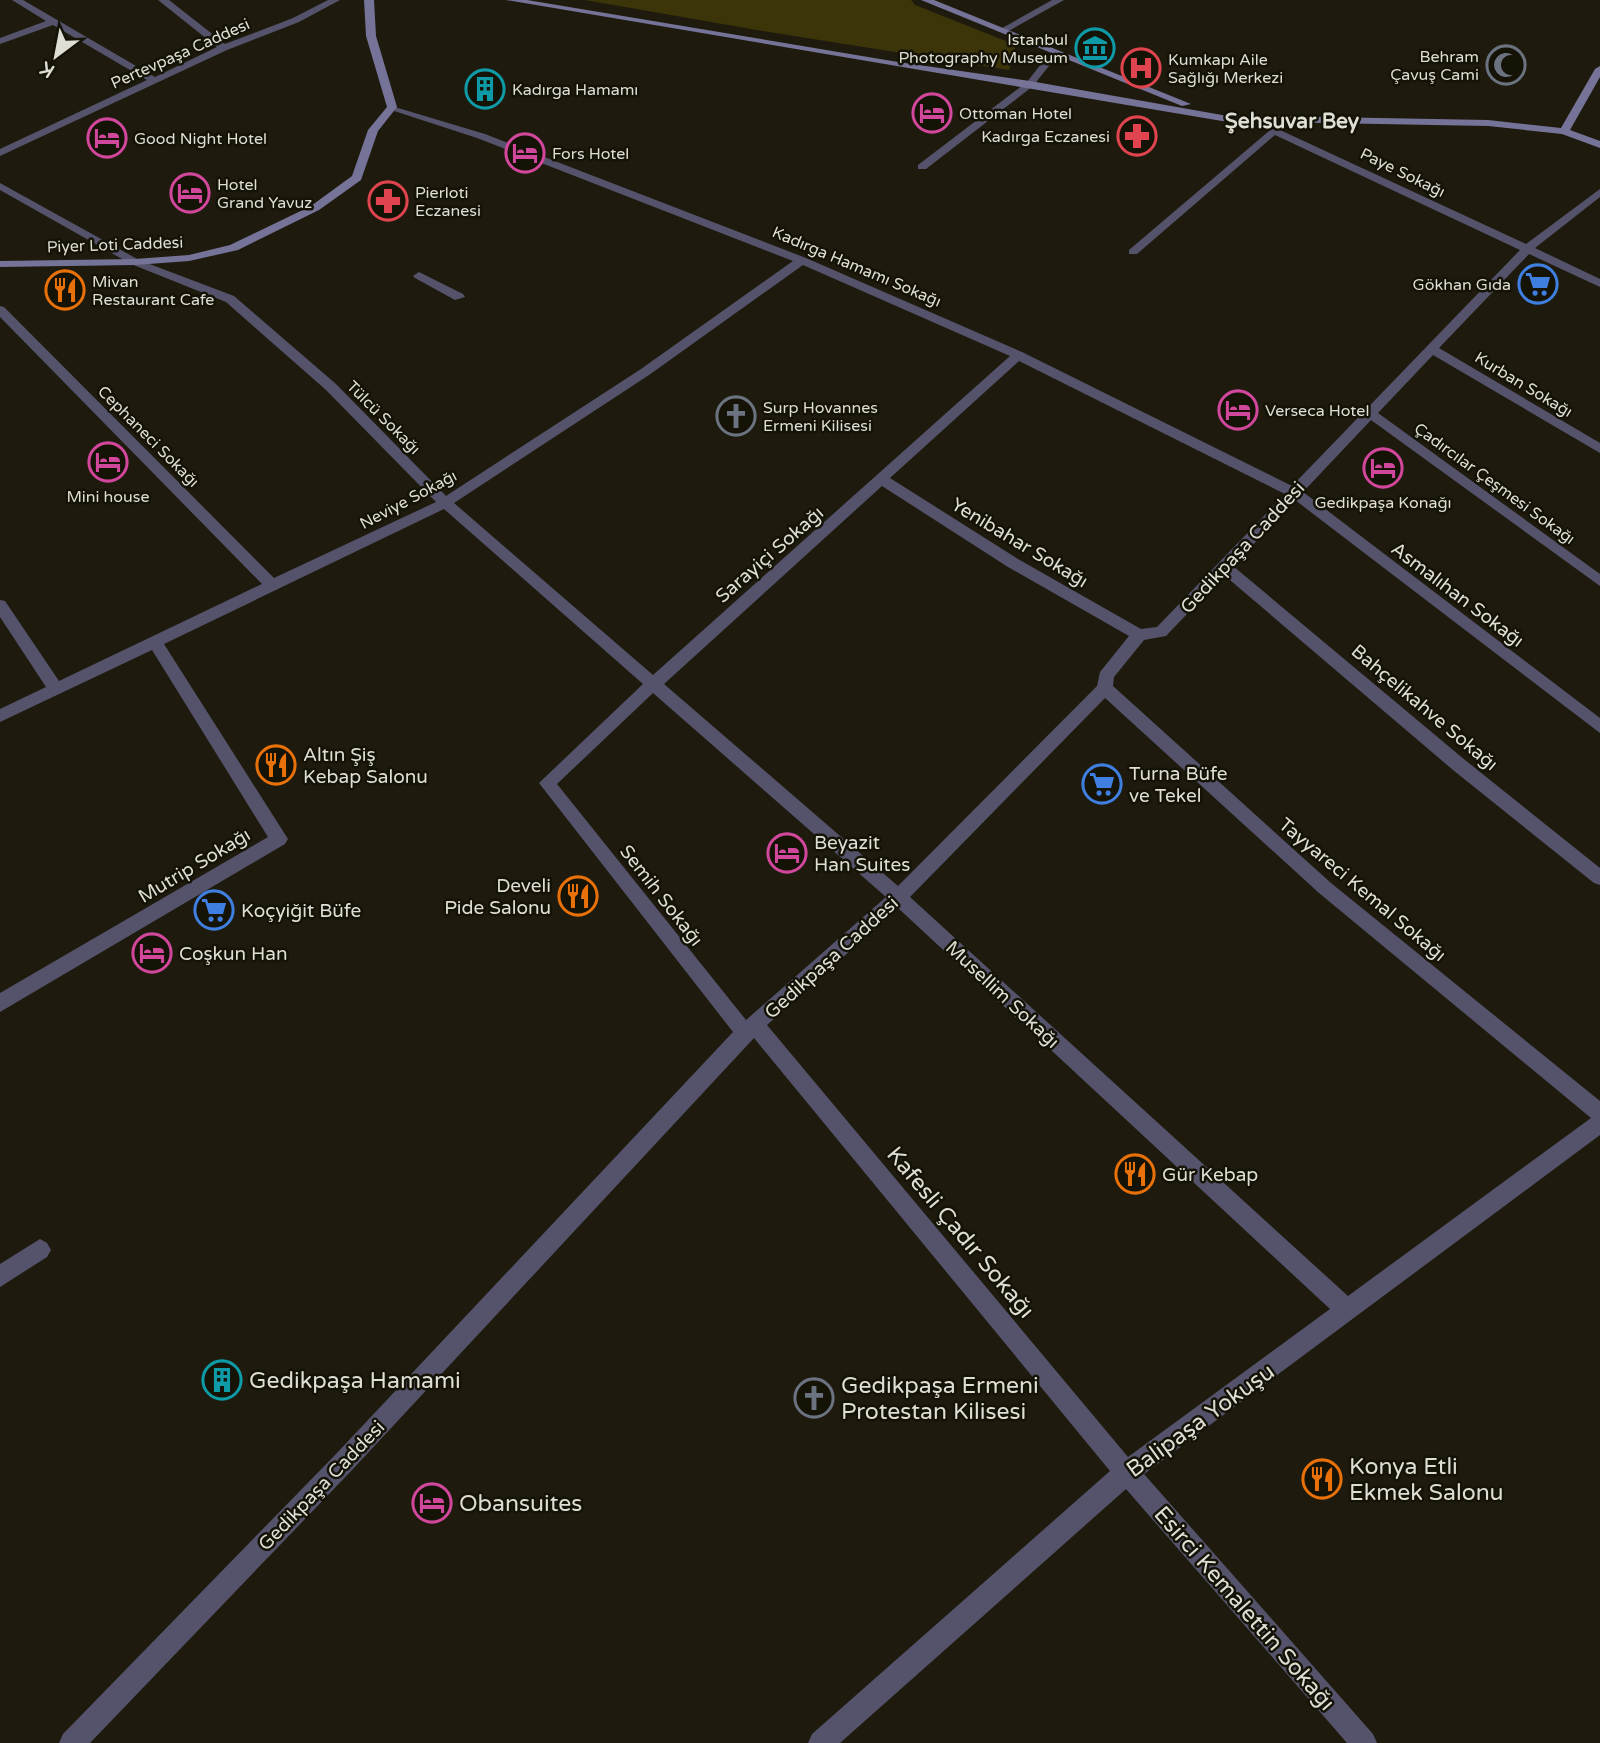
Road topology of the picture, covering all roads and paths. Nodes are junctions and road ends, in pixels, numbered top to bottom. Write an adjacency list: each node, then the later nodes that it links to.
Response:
1 (17, 0): 8 (street)
2 (163, 0): 11 (street)
3 (335, 0): 11 (street, Pertevpaşa Caddesi)
4 (369, 0): 17 (main road)
5 (511, 0): 16 (main road)
6 (926, 0): 9 (main road)
7 (1059, 0): 9 (street)
8 (52, 22): 10 (street); 14 (street)
9 (1002, 31): 12 (main road)
10 (0, 41)
11 (224, 48): 14 (street, Pertevpaşa Caddesi)
12 (1055, 52): 16 (street); 18 (main road)
13 (1600, 69): 15 (main road)
14 (155, 81): 23 (street, Pertevpaşa Caddesi)
15 (1598, 81): 21 (main road)
16 (1030, 84): 18 (main road); 24 (street)
17 (392, 107): 29 (street, Kadırga Hamamı Sokağı); 30 (main road, Piyer Loti Caddesi)
18 (1222, 118): 19 (main road)
19 (1284, 121): 20 (street); 21 (main road)
20 (1276, 131): 27 (street, Paye Sokağı); 28 (street)
21 (1564, 131): 22 (main road)
22 (1600, 145)
23 (0, 153)
24 (922, 167)
25 (0, 186): 30 (street, Tülcü Sokağı)
26 (1600, 192): 27 (street, Gedikpaşa Caddesi)
27 (1527, 249): 33 (street, Paye Sokağı); 36 (street, Gedikpaşa Caddesi)
28 (1133, 252)
29 (802, 260): 37 (street, Kadırga Hamamı Sokağı); 42 (street, Neviye Sokağı)
30 (135, 262): 31 (main road, Piyer Loti Caddesi); 42 (street, Tülcü Sokağı)
31 (0, 264)
32 (419, 276): 34 (street)
33 (1600, 283)
34 (459, 297)
35 (0, 310): 45 (street, Cephaneci Sokağı)
36 (1431, 349): 38 (street, Gedikpaşa Caddesi); 39 (street, Kurban Sokağı)
37 (1018, 355): 40 (street, Sarayiçi Sokağı); 41 (street, Kadırga Hamamı Sokağı)
38 (1370, 413): 41 (street, Gedikpaşa Caddesi); 44 (street, Çadırcılar Çeşmesi Sokağı)
39 (1600, 449)
40 (883, 480): 47 (street, Yenibahar Sokağı); 49 (street, Sarayiçi Sokağı)
41 (1293, 492): 43 (street, Gedikpaşa Caddesi); 53 (street, Asmalıhan Sokağı)
42 (445, 503): 45 (street, Neviye Sokağı); 49 (street, Tülcü Sokağı)
43 (1224, 566): 47 (street, Gedikpaşa Caddesi); 55 (street, Bahçelikahve Sokağı)
44 (1600, 581)
45 (273, 586): 48 (street, Neviye Sokağı)
46 (0, 605): 51 (street)
47 (1139, 635): 50 (street, Gedikpaşa Caddesi)
48 (155, 640): 51 (street, Neviye Sokağı); 57 (street, Mutrip Sokağı)
49 (653, 682): 54 (street, Sarayiçi Sokağı); 56 (street, Musellim Sokağı)
50 (1105, 688): 56 (street, Gedikpaşa Caddesi); 59 (street, Tayyareci Kemal Sokağı)
51 (56, 689): 52 (street, Neviye Sokağı)
52 (0, 716)
53 (1600, 727)
54 (547, 783): 58 (street, Semih Sokağı)
55 (1600, 878)
56 (898, 897): 58 (street, Gedikpaşa Caddesi); 63 (street, Musellim Sokağı)
57 (0, 1003)
58 (750, 1029): 64 (street, Kafesli Çadır Sokağı); 65 (street, Gedikpaşa Caddesi)
59 (1600, 1113)
60 (1600, 1123): 63 (street, Balipaşa Yokuşu)
61 (40, 1250): 62 (street)
62 (0, 1276)
63 (1348, 1311): 64 (street, Balipaşa Yokuşu)
64 (1126, 1472): 66 (street, Balipaşa Yokuşu); 67 (street, Esirci Kemalettin Sokağı)
65 (72, 1743)
66 (821, 1743)
67 (1364, 1743)

